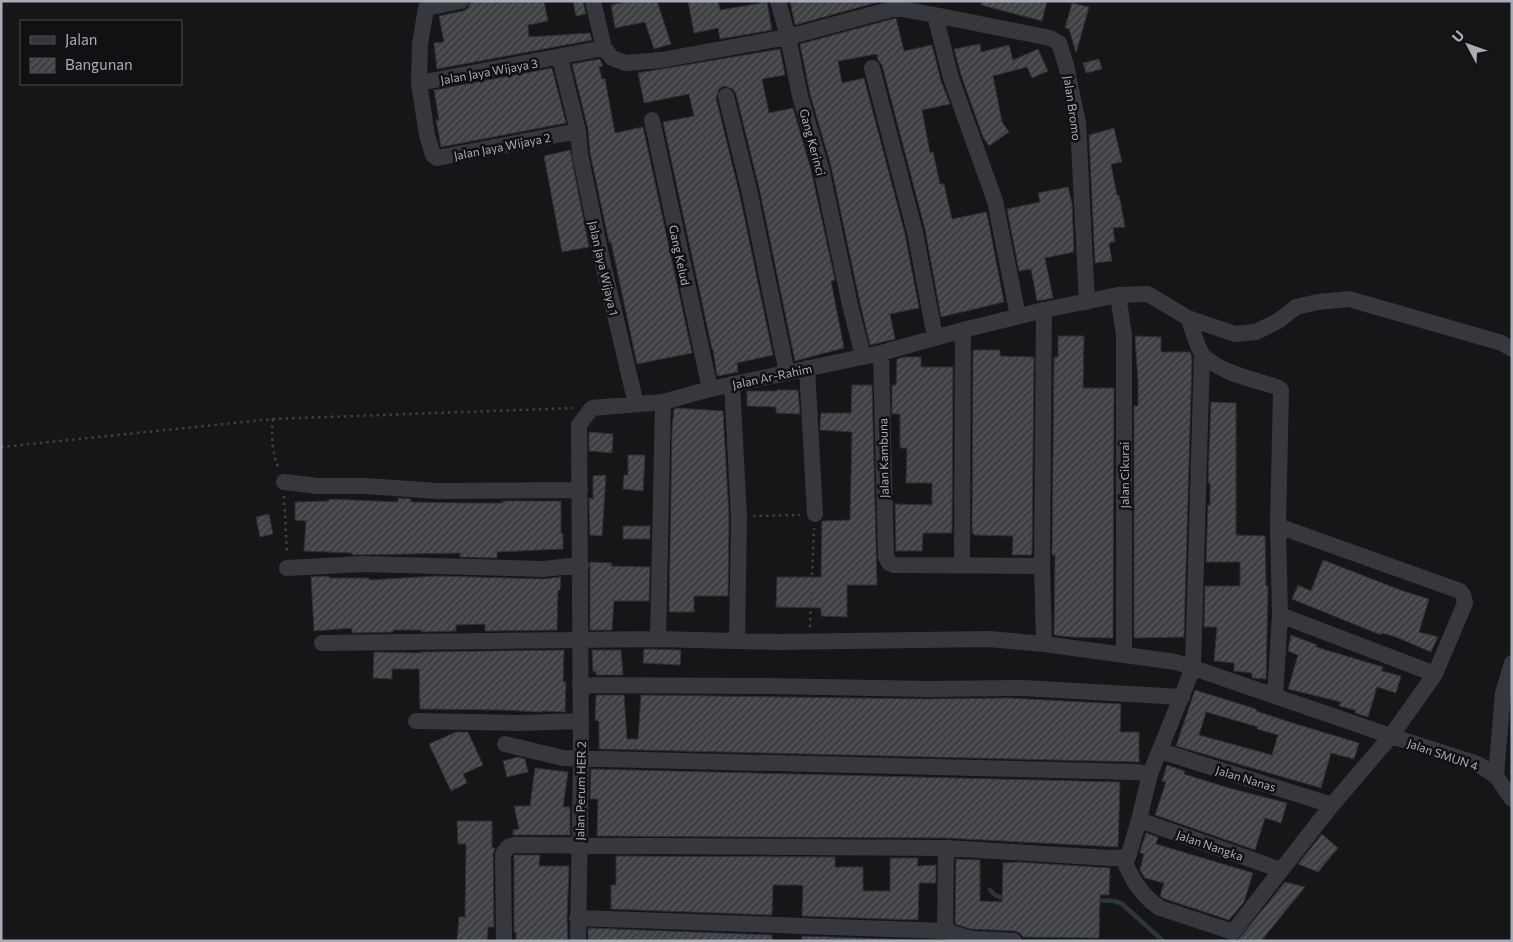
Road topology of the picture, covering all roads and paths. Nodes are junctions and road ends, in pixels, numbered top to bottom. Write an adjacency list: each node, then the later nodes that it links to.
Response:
1 (461, 1): 4 (street)
2 (593, 1): 7 (street)
3 (778, 1): 6 (street, Gang Kerinci)
4 (426, 5): 10 (street)
5 (935, 15): 6 (street); 15 (street, Jalan Bromo); 17 (street)
6 (788, 36): 7 (street); 24 (street, Gang Kerinci)
7 (604, 48): 8 (street, Jalan Jaya Wijaya 3)
8 (560, 58): 10 (street, Jalan Jaya Wijaya 3); 13 (street, Jalan Jaya Wijaya 1)
9 (872, 68): 20 (street)
10 (419, 84): 13 (street, Jalan Jaya Wijaya 2)
11 (726, 96): 26 (street)
12 (652, 120): 28 (street, Gang Kelud)
13 (578, 131): 30 (street, Jalan Jaya Wijaya 1)
14 (1118, 295): 15 (street, Jalan Ar-Rahim); 18 (street, Jalan Ar-Rahim); 50 (street, Jalan Cikurai)
15 (1087, 302): 16 (street, Jalan Ar-Rahim)
16 (1044, 310): 17 (street, Jalan Ar-Rahim); 41 (street)
17 (1018, 316): 19 (street, Jalan Ar-Rahim)
18 (1188, 318): 21 (street, Jalan Ar-Rahim); 23 (street)
19 (963, 330): 20 (street, Jalan Ar-Rahim); 40 (street)
20 (935, 337): 22 (street, Jalan Ar-Rahim)
21 (1509, 341)
22 (881, 353): 24 (street, Jalan Ar-Rahim); 40 (street, Jalan Kambuna)
23 (1202, 354): 38 (street); 52 (street)
24 (863, 356): 25 (street, Jalan Ar-Rahim)
25 (807, 368): 26 (street, Jalan Ar-Rahim); 36 (street)
26 (787, 373): 27 (street, Jalan Ar-Rahim)
27 (732, 384): 28 (street, Jalan Ar-Rahim); 37 (street)
28 (710, 389): 29 (street, Jalan Ar-Rahim)
29 (663, 402): 30 (street, Jalan Ar-Rahim); 44 (street)
30 (636, 404): 31 (street, Jalan Ar-Rahim)
31 (592, 408): 32 (path); 35 (street, Jalan Perum HER 2)
32 (273, 419): 33 (path); 34 (path)
33 (1, 447)
34 (284, 482): 35 (street); 42 (path)
35 (580, 490): 39 (street, Jalan Perum HER 2)
36 (815, 514): 37 (path); 47 (path)
37 (739, 517): 46 (street)
38 (1278, 526): 43 (street); 53 (street)
39 (581, 565): 42 (street); 45 (street, Jalan Perum HER 2)
40 (962, 565): 41 (street)
41 (1042, 566): 49 (street)
42 (287, 568)
43 (1280, 615): 53 (street); 55 (street)
44 (658, 640): 45 (street, Jalan SMUN 4); 46 (street, Jalan SMUN 4)
45 (580, 641): 48 (street, Jalan SMUN 4); 54 (street, Jalan Perum HER 2)
46 (737, 641): 47 (street, Jalan SMUN 4)
47 (809, 641): 49 (street, Jalan SMUN 4)
48 (322, 644)
49 (1044, 644): 50 (street, Jalan SMUN 4)
50 (1124, 655): 52 (street, Jalan SMUN 4)
51 (1512, 663): 66 (street)
52 (1193, 668): 55 (street, Jalan SMUN 4); 56 (street)
53 (1435, 674): 60 (street)
54 (580, 685): 56 (street); 58 (street, Jalan Perum HER 2)
55 (1275, 696): 60 (street, Jalan SMUN 4)
56 (1182, 697): 63 (street)
57 (416, 721): 59 (street)
58 (581, 721): 59 (street); 64 (street, Jalan Perum HER 2)
59 (518, 723): 62 (street)
60 (1391, 736): 66 (street, Jalan SMUN 4); 68 (street)
61 (505, 744): 62 (street)
62 (523, 747): 64 (street)
63 (1160, 751): 65 (street); 68 (street, Jalan Nanas)
64 (581, 758): 65 (street); 70 (street, Jalan Perum HER 2)
65 (1150, 774): 69 (street)
66 (1496, 776): 67 (street, Jalan SMUN 4)
67 (1512, 799)
68 (1332, 805): 73 (street)
69 (1139, 820): 72 (street); 73 (street, Jalan Nangka)
70 (579, 844): 71 (street); 74 (street, Jalan Perum HER 2); 77 (street)
71 (946, 848): 72 (street); 75 (street)
72 (1123, 858): 73 (street)
73 (1281, 870)
74 (578, 918): 75 (street); 78 (street, Jalan Perum HER 2)
75 (945, 931): 76 (street)
76 (976, 940): 79 (street)
77 (504, 941)
78 (578, 941)
79 (1014, 941)

